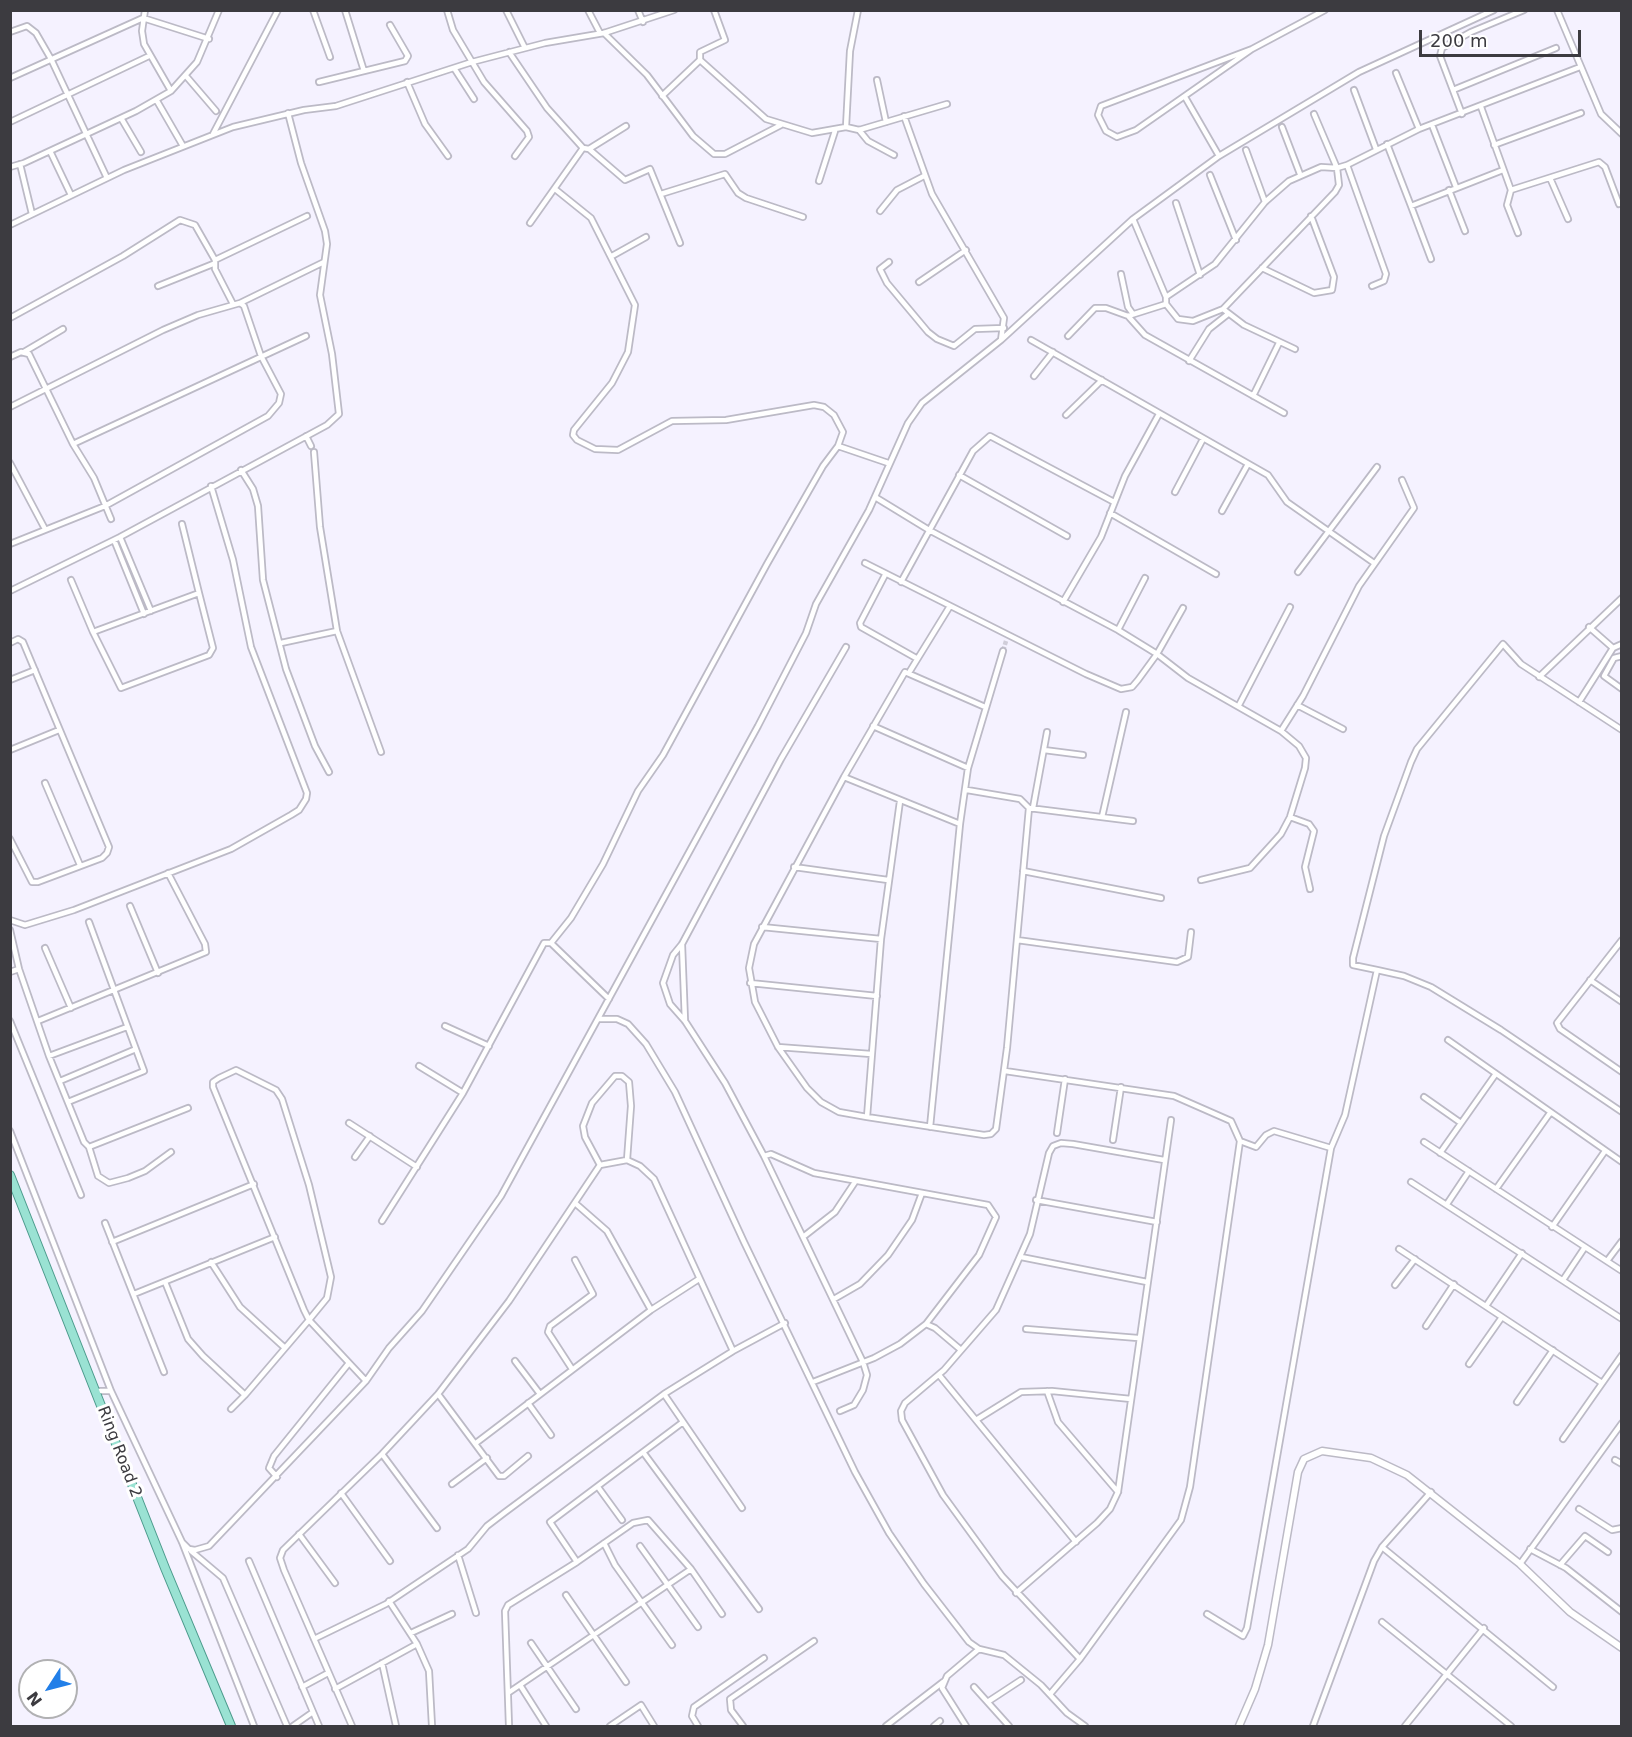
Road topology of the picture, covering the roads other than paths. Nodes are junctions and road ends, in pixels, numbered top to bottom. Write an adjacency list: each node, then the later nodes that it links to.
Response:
1 (145, 10): 17 (street)
2 (219, 10): 22 (street)
3 (278, 10): 69 (street)
4 (313, 10): 28 (street)
5 (345, 10): 34 (street)
6 (447, 10): 31 (street)
7 (507, 10): 23 (street)
8 (588, 10): 21 (street)
9 (638, 10): 18 (street)
10 (674, 10): 18 (street)
11 (714, 10): 30 (street)
12 (858, 10): 63 (street)
13 (1325, 10): 25 (street)
14 (1524, 10): 42 (street)
15 (1557, 10): 32 (street)
16 (1492, 11): 82 (street)
17 (143, 18): 22 (street); 27 (street); 29 (street)
18 (643, 22): 21 (street)
19 (390, 25): 34 (street)
20 (10, 32): 29 (street)
21 (602, 33): 23 (street); 45 (street)
22 (209, 39): 36 (street)
23 (525, 48): 26 (street)
24 (1556, 48): 42 (street)
25 (1252, 49): 46 (street); 46 (street)
26 (509, 52): 31 (street); 74 (street)
27 (149, 56): 43 (street); 44 (street)
28 (330, 57)
29 (51, 59): 37 (street); 44 (street)
30 (700, 60): 45 (street); 60 (street)
31 (472, 62): 33 (street); 81 (street)
32 (1580, 67): 50 (street); 70 (street)
33 (454, 68): 40 (street); 47 (street)
34 (364, 71): 39 (street)
35 (1396, 73): 65 (street)
36 (186, 76): 43 (street); 51 (street)
37 (10, 78)
38 (877, 80): 59 (street)
39 (319, 82)
40 (407, 82): 52 (street); 80 (street)
41 (1354, 90): 75 (street)
42 (1453, 90): 55 (street)
43 (171, 91): 48 (street)
44 (69, 95): 58 (street); 68 (street)
45 (662, 96): 60 (street)
46 (1185, 97): 82 (street)
47 (474, 99)
48 (157, 100): 57 (street); 73 (street)
49 (947, 104): 56 (street)
50 (1481, 107): 55 (street); 72 (street)
51 (216, 111)
52 (288, 113): 69 (street); 122 (street)
53 (1581, 113): 72 (street)
54 (1314, 114): 86 (street)
55 (1462, 114): 61 (street)
56 (904, 116): 59 (street); 90 (street)
57 (121, 118): 68 (street); 78 (street)
58 (10, 122)
59 (886, 122): 66 (street)
60 (781, 125): 67 (street)
61 (1432, 125): 65 (street); 94 (street)
62 (626, 126): 74 (street)
63 (846, 127): 66 (street); 67 (street)
64 (1282, 127): 88 (street)
65 (1419, 129): 71 (street)
66 (859, 130): 79 (street)
67 (835, 131): 93 (street)
68 (86, 134): 77 (street); 91 (street)
69 (213, 134): 73 (street)
70 (1622, 134)
71 (1387, 144): 75 (street); 103 (street)
72 (1494, 145): 87 (street)
73 (183, 146): 91 (street)
74 (586, 148): 95 (street); 98 (street)
75 (1376, 149): 84 (street)
76 (1246, 150): 100 (street)
77 (50, 151): 83 (street); 99 (street)
78 (141, 152)
79 (894, 155)
80 (448, 156)
81 (515, 156)
82 (1219, 156): 109 (street)
83 (20, 165): 85 (street); 105 (street)
84 (1347, 165): 86 (street); 129 (street)
85 (10, 167)
86 (1337, 168): 88 (street); 107 (street)
87 (1503, 170): 94 (street); 97 (street)
88 (1300, 174): 100 (street)
89 (1210, 175): 116 (street)
90 (924, 176): 104 (street); 118 (street)
91 (107, 178): 99 (street)
92 (1550, 178): 97 (street); 102 (street); 110 (street)
93 (819, 181)
94 (1456, 187): 96 (street)
95 (555, 189): 111 (street); 119 (street)
96 (1449, 190): 103 (street); 113 (street)
97 (1511, 190): 114 (street)
98 (661, 194): 108 (street); 117 (street)
99 (71, 195): 105 (street)
100 (1265, 202): 116 (street)
101 (1176, 203): 126 (street)
102 (1619, 204)
103 (1411, 206): 120 (street)
104 (880, 211)
105 (32, 214): 112 (street)
106 (307, 216): 121 (street)
107 (1311, 216): 124 (street); 124 (street)
108 (803, 217)
109 (1133, 219): 130 (street); 142 (street)
110 (1568, 219)
111 (530, 223)
112 (10, 225)
113 (1465, 231)
114 (1518, 233)
115 (646, 237): 119 (street)
116 (1236, 240): 126 (street)
117 (680, 243)
118 (966, 250): 127 (street); 138 (street)
119 (612, 256): 163 (street)
120 (1431, 259)
121 (214, 262): 128 (street); 132 (street); 137 (street)
122 (324, 262): 131 (street); 159 (street)
123 (889, 262): 138 (street)
124 (1262, 267): 134 (street)
125 (1121, 274): 136 (street)
126 (1200, 275): 130 (street)
127 (919, 282)
128 (158, 286)
129 (1372, 286)
130 (1166, 297): 133 (street)
131 (240, 303): 132 (street); 148 (street)
132 (233, 304): 153 (street)
133 (1166, 304): 134 (street); 136 (street)
134 (1223, 309): 135 (street)
135 (1228, 314): 144 (street); 150 (street)
136 (1131, 315): 141 (street); 150 (street)
137 (10, 318)
138 (1004, 328): 142 (street)
139 (63, 329): 146 (street)
140 (306, 336): 148 (street)
141 (1068, 336)
142 (1001, 340): 166 (street)
143 (1032, 340): 147 (street)
144 (1279, 343): 145 (street); 154 (street)
145 (1295, 350)
146 (24, 352): 149 (street); 153 (street)
147 (1053, 352): 151 (street); 152 (street)
148 (261, 356): 161 (street); 176 (street)
149 (10, 357)
150 (1189, 361): 154 (street)
151 (1034, 376)
152 (1102, 380): 157 (street); 158 (street)
153 (47, 391): 155 (street); 161 (street)
154 (1253, 396): 156 (street)
155 (10, 407)
156 (1284, 413)
157 (1160, 414): 160 (street); 175 (street)
158 (1066, 415)
159 (306, 436): 162 (street); 169 (street)
160 (1203, 439): 167 (street); 173 (street)
161 (73, 444): 176 (street)
162 (311, 446)
163 (838, 446): 166 (street); 267 (street)
164 (314, 452): 207 (street)
165 (10, 463): 181 (street)
166 (888, 463): 174 (street)
167 (1248, 464): 177 (street); 183 (street)
168 (1377, 467): 183 (street)
169 (241, 470): 172 (street); 210 (street)
170 (959, 475): 175 (street); 182 (street); 184 (street)
171 (1402, 480): 189 (street)
172 (211, 486): 185 (street); 253 (street)
173 (1175, 492)
174 (874, 497): 182 (street); 278 (street)
175 (1114, 502): 178 (street)
176 (105, 506): 179 (street); 181 (street)
177 (1222, 510)
178 (1110, 513): 191 (street); 199 (street)
179 (111, 519)
180 (182, 524): 197 (street)
181 (45, 529): 187 (street)
182 (929, 530): 195 (street); 199 (street)
183 (1329, 531): 189 (street); 190 (street)
184 (1067, 536)
185 (120, 537): 186 (street); 203 (street)
186 (114, 540): 196 (street); 204 (street)
187 (10, 544)
188 (865, 563): 192 (street)
189 (1374, 563): 225 (street)
190 (1298, 572)
191 (1216, 574)
192 (885, 575): 195 (street); 217 (street)
193 (1145, 578): 206 (street)
194 (71, 580): 208 (street)
195 (901, 582): 200 (street)
196 (10, 591)
197 (199, 593): 203 (street); 208 (street)
198 (1622, 598): 205 (street)
199 (1063, 602): 206 (street)
200 (950, 606): 215 (street); 217 (street)
201 (1290, 607): 224 (street)
202 (1183, 608): 215 (street)
203 (151, 611): 204 (street)
204 (144, 614): 208 (street)
205 (1589, 627): 213 (street); 220 (street)
206 (1119, 630): 215 (street)
207 (337, 631): 210 (street); 236 (street)
208 (93, 632)
209 (10, 643): 218 (street)
210 (281, 644): 239 (street)
211 (1622, 644): 213 (street)
212 (846, 647): 268 (street)
213 (1613, 648): 223 (street)
214 (1003, 651): 226 (street)
215 (1157, 654): 224 (street)
216 (1622, 656): 222 (street)
217 (916, 658): 219 (street)
218 (35, 670): 221 (street); 230 (street)
219 (909, 671): 226 (street); 228 (street)
220 (1539, 677): 223 (street); 271 (street)
221 (10, 680)
222 (1622, 689)
223 (1579, 702): 231 (street)
224 (1239, 705): 232 (street)
225 (1297, 705): 229 (street); 232 (street)
226 (985, 707): 238 (street)
227 (1126, 712): 245 (street)
228 (873, 726): 238 (street); 240 (street)
229 (1343, 729)
230 (59, 730): 234 (street); 250 (street)
231 (1622, 730)
232 (1281, 731): 246 (street)
233 (1047, 732): 235 (street)
234 (10, 750)
235 (1044, 750): 237 (street); 244 (street)
236 (381, 752)
237 (1083, 755)
238 (968, 768): 242 (street)
239 (329, 772)
240 (844, 777): 243 (street); 251 (street)
241 (45, 783): 250 (street)
242 (967, 790): 244 (street); 248 (street)
243 (900, 801): 248 (street); 254 (street)
244 (1031, 808): 245 (street); 252 (street)
245 (1102, 817): 247 (street)
246 (1290, 817): 255 (street); 256 (street)
247 (1133, 821)
248 (960, 824): 310 (street)
249 (10, 839): 250 (street)
250 (80, 865)
251 (795, 867): 254 (street); 261 (street)
252 (1023, 871): 257 (street); 265 (street)
253 (168, 873): 259 (street); 273 (street)
254 (888, 880): 264 (street)
255 (1201, 880)
256 (1310, 889)
257 (1161, 898)
258 (130, 906): 273 (street)
259 (10, 920)
260 (89, 922): 276 (street)
261 (762, 927): 264 (street); 275 (street)
262 (10, 930): 270 (street)
263 (1191, 932): 265 (street)
264 (881, 939): 277 (street)
265 (1017, 940): 294 (street)
266 (1622, 940): 274 (street)
267 (551, 943): 278 (street); 288 (street)
268 (682, 944): 284 (street); 284 (street)
269 (45, 948): 280 (street)
270 (19, 969): 272 (street); 283 (street)
271 (1377, 970): 304 (street); 318 (street)
272 (10, 972)
273 (158, 973): 276 (street)
274 (1590, 980): 279 (street); 295 (street)
275 (750, 983): 277 (street); 289 (street)
276 (113, 991): 280 (street); 286 (street)
277 (877, 996): 291 (street)
278 (609, 999): 281 (street)
279 (1622, 1002)
280 (71, 1008): 283 (street)
281 (600, 1019): 370 (street); 387 (street)
282 (10, 1021): 336 (street)
283 (38, 1021): 292 (street)
284 (685, 1021): 322 (street)
285 (445, 1026): 288 (street)
286 (127, 1027): 290 (street); 292 (street)
287 (1448, 1040): 296 (street)
288 (489, 1046): 300 (street)
289 (778, 1047): 291 (street); 306 (street)
290 (135, 1049): 298 (street); 302 (street)
291 (872, 1054): 306 (street)
292 (49, 1056): 298 (street)
293 (419, 1066): 300 (street)
294 (1005, 1071): 297 (street); 310 (street)
295 (1622, 1072)
296 (1495, 1075): 305 (street); 309 (street)
297 (1065, 1079): 299 (street); 312 (street)
298 (60, 1081): 302 (street)
299 (1121, 1087): 314 (street); 315 (street)
300 (463, 1093): 328 (street)
301 (1424, 1097): 309 (street)
302 (68, 1102): 317 (street)
303 (188, 1108): 317 (street)
304 (1622, 1112)
305 (1550, 1113): 319 (street); 334 (street)
306 (867, 1117): 310 (street)
307 (1171, 1120): 325 (street)
308 (349, 1123): 313 (street)
309 (1461, 1123): 321 (street)
310 (930, 1127)
311 (10, 1131): 391 (street)
312 (1057, 1132)
313 (370, 1137): 323 (street); 328 (street)
314 (1113, 1140)
315 (1240, 1142): 318 (street); 466 (street)
316 (1424, 1142): 321 (street)
317 (89, 1147): 320 (street)
318 (1331, 1148): 452 (street)
319 (1605, 1151): 326 (street); 343 (street)
320 (171, 1152)
321 (1440, 1153): 329 (street)
322 (764, 1156): 331 (street); 345 (street)
323 (355, 1157)
324 (627, 1160): 327 (street); 327 (street); 357 (street)
325 (1164, 1160): 337 (street); 341 (street)
326 (1622, 1162)
327 (600, 1165): 338 (street)
328 (417, 1167): 340 (street)
329 (1469, 1171): 334 (street); 339 (street)
330 (10, 1175): 390 (main road, Ring Road 2)
331 (855, 1182): 335 (street); 345 (street)
332 (1412, 1182): 339 (street)
333 (254, 1184): 344 (street); 347 (street); 369 (street)
334 (1496, 1189): 343 (street)
335 (922, 1193): 364 (street); 371 (street)
336 (81, 1195)
337 (1036, 1200): 341 (street); 351 (street)
338 (575, 1203): 366 (street); 393 (street)
339 (1446, 1204): 350 (street)
340 (382, 1221)
341 (1157, 1222): 360 (street)
342 (105, 1223): 347 (street)
343 (1552, 1227): 348 (street)
344 (275, 1236): 355 (street); 369 (street)
345 (803, 1237): 364 (street)
346 (1622, 1241): 354 (street)
347 (112, 1242): 363 (street)
348 (1585, 1247): 354 (street); 358 (street)
349 (1399, 1249): 352 (street)
350 (1522, 1253): 358 (street); 365 (street)
351 (1021, 1257): 360 (street); 376 (street)
352 (1415, 1259): 361 (street); 362 (street)
353 (575, 1260): 384 (street)
354 (1607, 1261): 356 (street)
355 (211, 1262): 359 (street); 375 (street)
356 (1622, 1271)
357 (699, 1279): 366 (street); 378 (street)
358 (1563, 1280): 368 (street)
359 (165, 1282): 363 (street); 396 (street)
360 (1147, 1282): 374 (street)
361 (1454, 1284): 365 (street); 372 (street)
362 (1395, 1285)
363 (134, 1294): 385 (street)
364 (834, 1299): 381 (street)
365 (1486, 1306): 367 (street)
366 (651, 1310): 384 (street)
367 (1503, 1317): 377 (street); 383 (street)
368 (1622, 1319)
369 (309, 1320): 375 (street); 382 (street)
370 (785, 1323): 378 (street); 388 (street)
371 (926, 1324): 376 (street); 381 (street)
372 (1426, 1326)
373 (1026, 1329): 374 (street)
374 (1138, 1338): 397 (street)
375 (285, 1348): 396 (street)
376 (961, 1350): 386 (street)
377 (1553, 1350): 389 (street); 398 (street)
378 (733, 1351): 395 (street)
379 (1622, 1355): 389 (street)
380 (515, 1361): 394 (street)
381 (863, 1362): 388 (street); 401 (street)
382 (349, 1363): 387 (street); 414 (street)
383 (1469, 1365)
384 (572, 1369): 394 (street)
385 (164, 1372)
386 (939, 1376): 402 (street); 443 (street)
387 (366, 1381): 414 (street)
388 (813, 1382): 464 (street)
389 (1602, 1383): 406 (street)
390 (96, 1391): 391 (street); 485 (main road, Ring Road 2)
391 (111, 1391): 426 (street)
392 (1047, 1391): 397 (street); 402 (street); 417 (street)
393 (438, 1394): 407 (street); 409 (street)
394 (540, 1394): 399 (street)
395 (664, 1394): 403 (street); 434 (street)
396 (245, 1395): 400 (street)
397 (1131, 1399): 417 (street)
398 (1516, 1402)
399 (528, 1403): 405 (street); 407 (street)
400 (231, 1409)
401 (840, 1411)
402 (976, 1420): 427 (street)
403 (683, 1422): 408 (street); 420 (street)
404 (1622, 1423): 432 (street)
405 (551, 1435)
406 (1563, 1439)
407 (476, 1443): 411 (street)
408 (643, 1452): 416 (street); 447 (street)
409 (382, 1454): 419 (street); 423 (street)
410 (528, 1456): 411 (street)
411 (487, 1458): 415 (street)
412 (1615, 1460): 413 (street)
413 (1622, 1464)
414 (277, 1477): 431 (street)
415 (452, 1484)
416 (598, 1487): 422 (street); 437 (street)
417 (1118, 1492): 427 (street)
418 (1431, 1492): 430 (street); 438 (street); 504 (street)
419 (341, 1493): 425 (street); 436 (street)
420 (742, 1508)
421 (1579, 1509): 424 (street)
422 (622, 1520)
423 (436, 1528)
424 (1622, 1528)
425 (299, 1534): 441 (street); 458 (street)
426 (182, 1542): 431 (street); 486 (street)
427 (1076, 1542): 443 (street)
428 (604, 1543): 437 (street); 440 (street); 446 (street)
429 (640, 1546): 442 (street)
430 (1382, 1547): 455 (street); 505 (street)
431 (189, 1549): 487 (street)
432 (1530, 1549): 438 (street); 439 (street)
433 (1608, 1552): 439 (street)
434 (458, 1555): 445 (street); 450 (street)
435 (249, 1561): 475 (street)
436 (390, 1561)
437 (578, 1562): 479 (street)
438 (1520, 1564): 463 (street)
439 (1560, 1565): 448 (street)
440 (691, 1569): 442 (street); 451 (street)
441 (336, 1583)
442 (669, 1586): 446 (street); 454 (street)
443 (1016, 1593): 466 (street)
444 (566, 1595): 457 (street)
445 (389, 1601): 456 (street); 458 (street)
446 (642, 1604): 457 (street); 462 (street)
447 (759, 1609)
448 (1622, 1612)
449 (452, 1614): 456 (street)
450 (476, 1614)
451 (722, 1614)
452 (1207, 1614)
453 (1382, 1622): 470 (street)
454 (698, 1627)
455 (1484, 1628): 470 (street); 477 (street)
456 (411, 1633): 461 (street)
457 (594, 1637): 468 (street); 472 (street)
458 (314, 1639): 469 (street)
459 (814, 1641): 498 (street)
460 (531, 1642): 468 (street)
461 (417, 1644): 467 (street); 492 (street)
462 (672, 1645)
463 (1622, 1648)
464 (979, 1650): 473 (street); 480 (street)
465 (764, 1658): 497 (street)
466 (1080, 1659): 480 (street)
467 (382, 1663): 478 (street); 491 (street)
468 (549, 1666): 474 (street); 482 (street)
469 (328, 1673): 475 (street); 478 (street)
470 (1446, 1674): 506 (street); 507 (street)
471 (1021, 1680): 481 (street)
472 (626, 1682)
473 (944, 1682): 499 (street); 501 (street)
474 (520, 1685): 479 (street); 494 (street)
475 (302, 1687): 483 (street)
476 (974, 1687): 481 (street)
477 (1553, 1687)
478 (335, 1689): 490 (street)
479 (508, 1693): 493 (street)
480 (1051, 1694): 503 (street)
481 (989, 1701): 502 (street)
482 (576, 1709)
483 (313, 1712): 488 (street); 489 (street)
484 (940, 1721): 500 (street)
485 (231, 1726)
486 (254, 1726)
487 (287, 1726)
488 (293, 1726)
489 (319, 1726)
490 (352, 1726)
491 (396, 1726)
492 (432, 1726)
493 (509, 1726)
494 (546, 1726)
495 (610, 1726): 496 (street)
496 (654, 1726)
497 (698, 1726)
498 (743, 1726)
499 (886, 1726)
500 (934, 1726)
501 (966, 1726)
502 (1009, 1726)
503 (1085, 1726)
504 (1239, 1726)
505 (1313, 1726)
506 (1405, 1726)
507 (1511, 1726)

